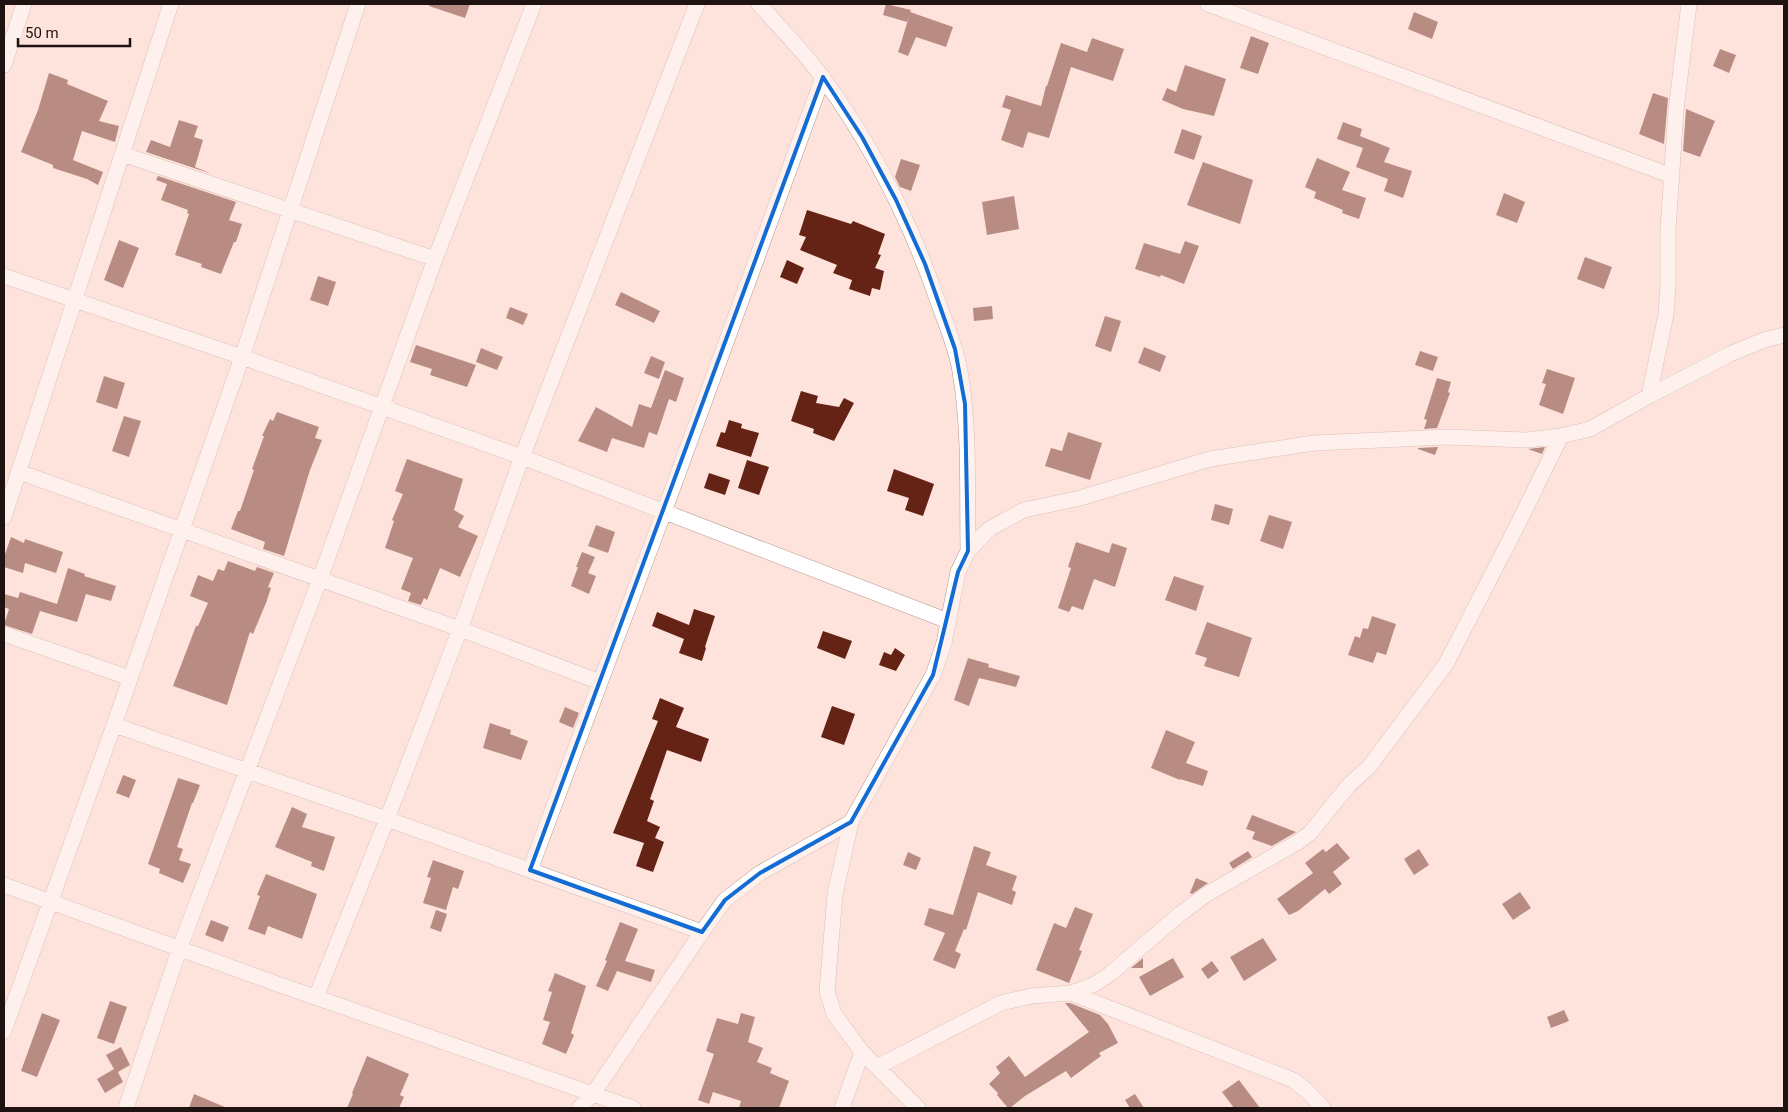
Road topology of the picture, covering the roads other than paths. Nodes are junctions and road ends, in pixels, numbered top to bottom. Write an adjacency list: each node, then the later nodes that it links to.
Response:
1 (24, 4): 9 (street)
2 (172, 4): 11 (street)
3 (358, 4): 13 (street)
4 (534, 4): 14 (street)
5 (698, 4): 22 (street)
6 (759, 4): 10 (street)
7 (1208, 4): 12 (street)
8 (1689, 4): 12 (street)
9 (4, 61)
10 (823, 77): 24 (street); 27 (street)
11 (122, 154): 13 (street); 16 (street)
12 (1672, 176): 19 (street)
13 (290, 210): 14 (street); 18 (street)
14 (435, 259): 20 (street)
15 (4, 276): 16 (street)
16 (75, 300): 18 (street); 23 (street)
17 (1784, 335): 19 (street)
18 (242, 357): 20 (street); 26 (street)
19 (1648, 396): 21 (street)
20 (382, 407): 22 (street); 28 (street)
21 (1561, 436): 27 (street); 43 (street)
22 (522, 457): 24 (street); 30 (street)
23 (19, 472): 25 (street); 26 (street)
24 (664, 512): 29 (street); 33 (street)
25 (4, 517)
26 (182, 529): 28 (street); 32 (street)
27 (968, 551): 29 (street)
28 (320, 579): 30 (street); 35 (street)
29 (948, 621): 37 (street)
30 (460, 629): 33 (street); 36 (street)
31 (4, 634): 32 (street)
32 (130, 678): 34 (street)
33 (600, 682): 38 (street)
34 (114, 725): 35 (street); 40 (street)
35 (247, 771): 36 (street); 42 (street)
36 (388, 819): 38 (street); 44 (street)
37 (851, 822): 41 (street); 46 (street)
38 (530, 870): 41 (street)
39 (4, 885): 40 (street)
40 (50, 901): 42 (street); 45 (street)
41 (702, 932): 48 (street)
42 (180, 947): 44 (street); 49 (street)
43 (1071, 993): 47 (street); 54 (street)
44 (316, 997): 48 (street)
45 (4, 1031)
46 (862, 1052): 47 (street); 52 (street)
47 (877, 1068): 53 (street)
48 (593, 1094): 50 (street); 51 (street)
49 (126, 1108)
50 (579, 1108)
51 (632, 1108)
52 (842, 1108)
53 (918, 1108)
54 (1323, 1108)

